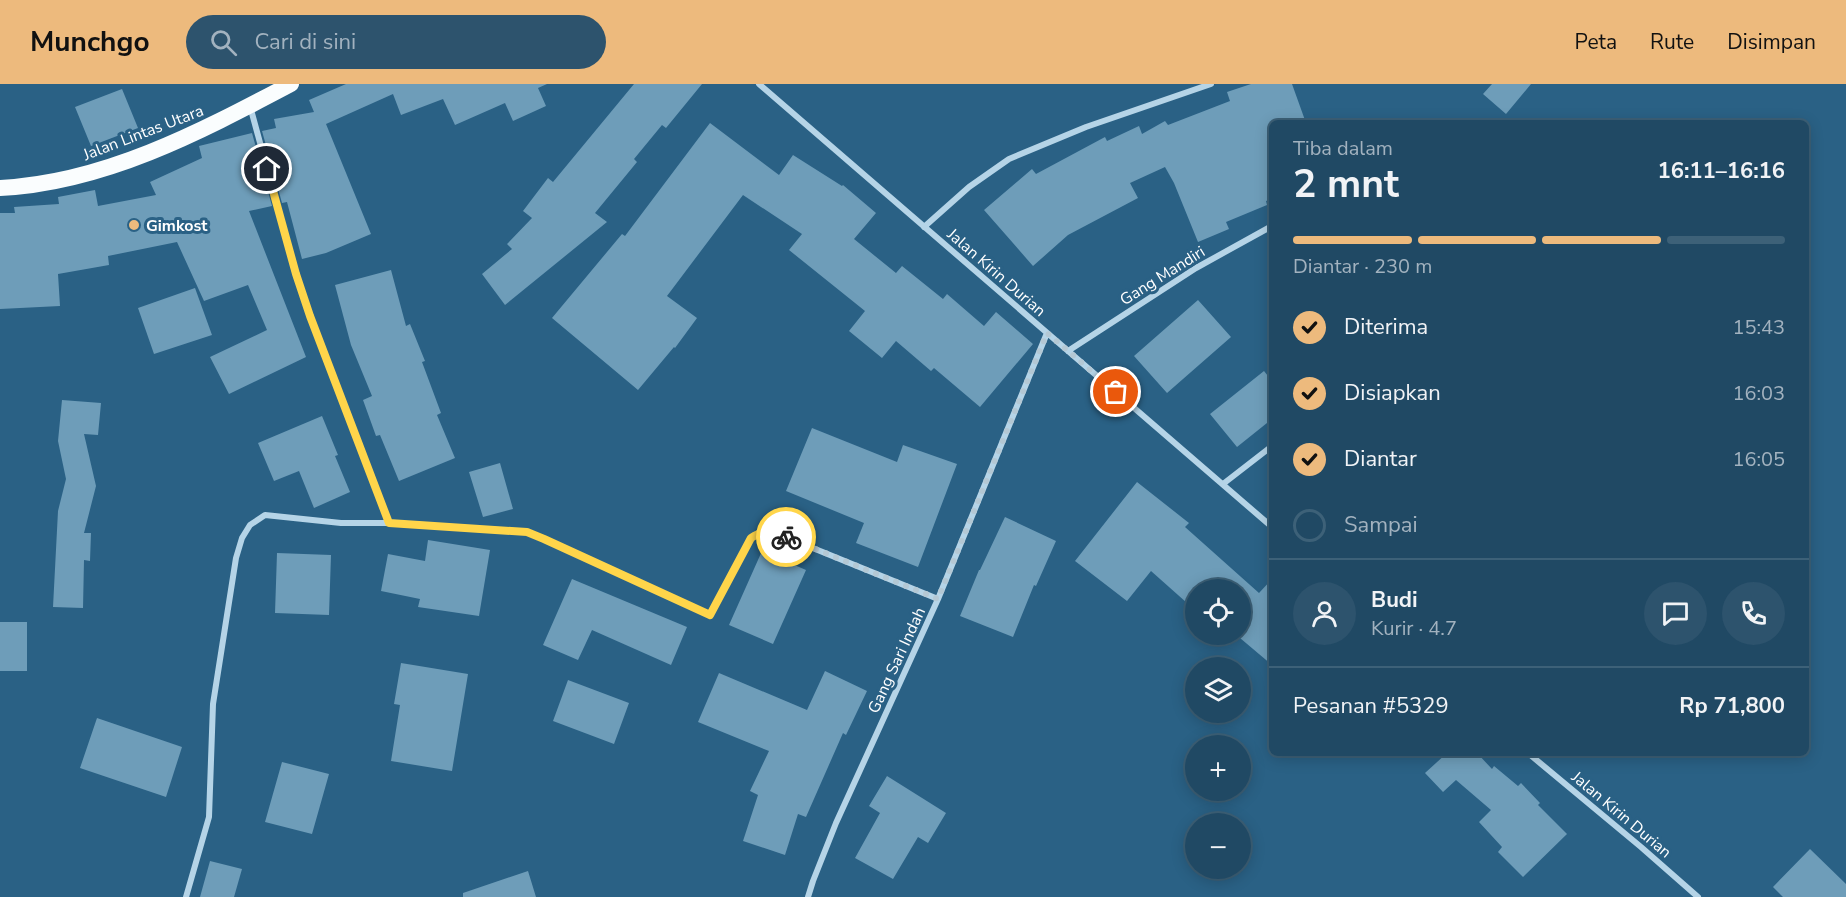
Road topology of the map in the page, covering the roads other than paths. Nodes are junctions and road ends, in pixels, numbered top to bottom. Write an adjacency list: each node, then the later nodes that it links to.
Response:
1 (291, 84): 4 (highway, Jalan Lintas Utara)
2 (759, 84): 6 (street, Jalan Kirin Durian)
3 (1211, 84): 6 (street)
4 (250, 106): 5 (highway, Jalan Lintas Utara); 12 (street)
5 (0, 188)
6 (924, 227): 8 (street, Jalan Kirin Durian)
7 (1269, 228): 9 (street, Gang Mandiri)
8 (1047, 333): 9 (street, Jalan Kirin Durian); 14 (street, Gang Sari Indah)
9 (1068, 351): 11 (street, Jalan Kirin Durian)
10 (1269, 448): 11 (street)
11 (1223, 484): 13 (street, Jalan Kirin Durian)
12 (389, 523): 14 (street); 16 (street)
13 (1269, 524)
14 (938, 599): 17 (street, Gang Sari Indah)
15 (1532, 756): 18 (street, Jalan Kirin Durian)
16 (186, 897)
17 (808, 897)
18 (1698, 897)

